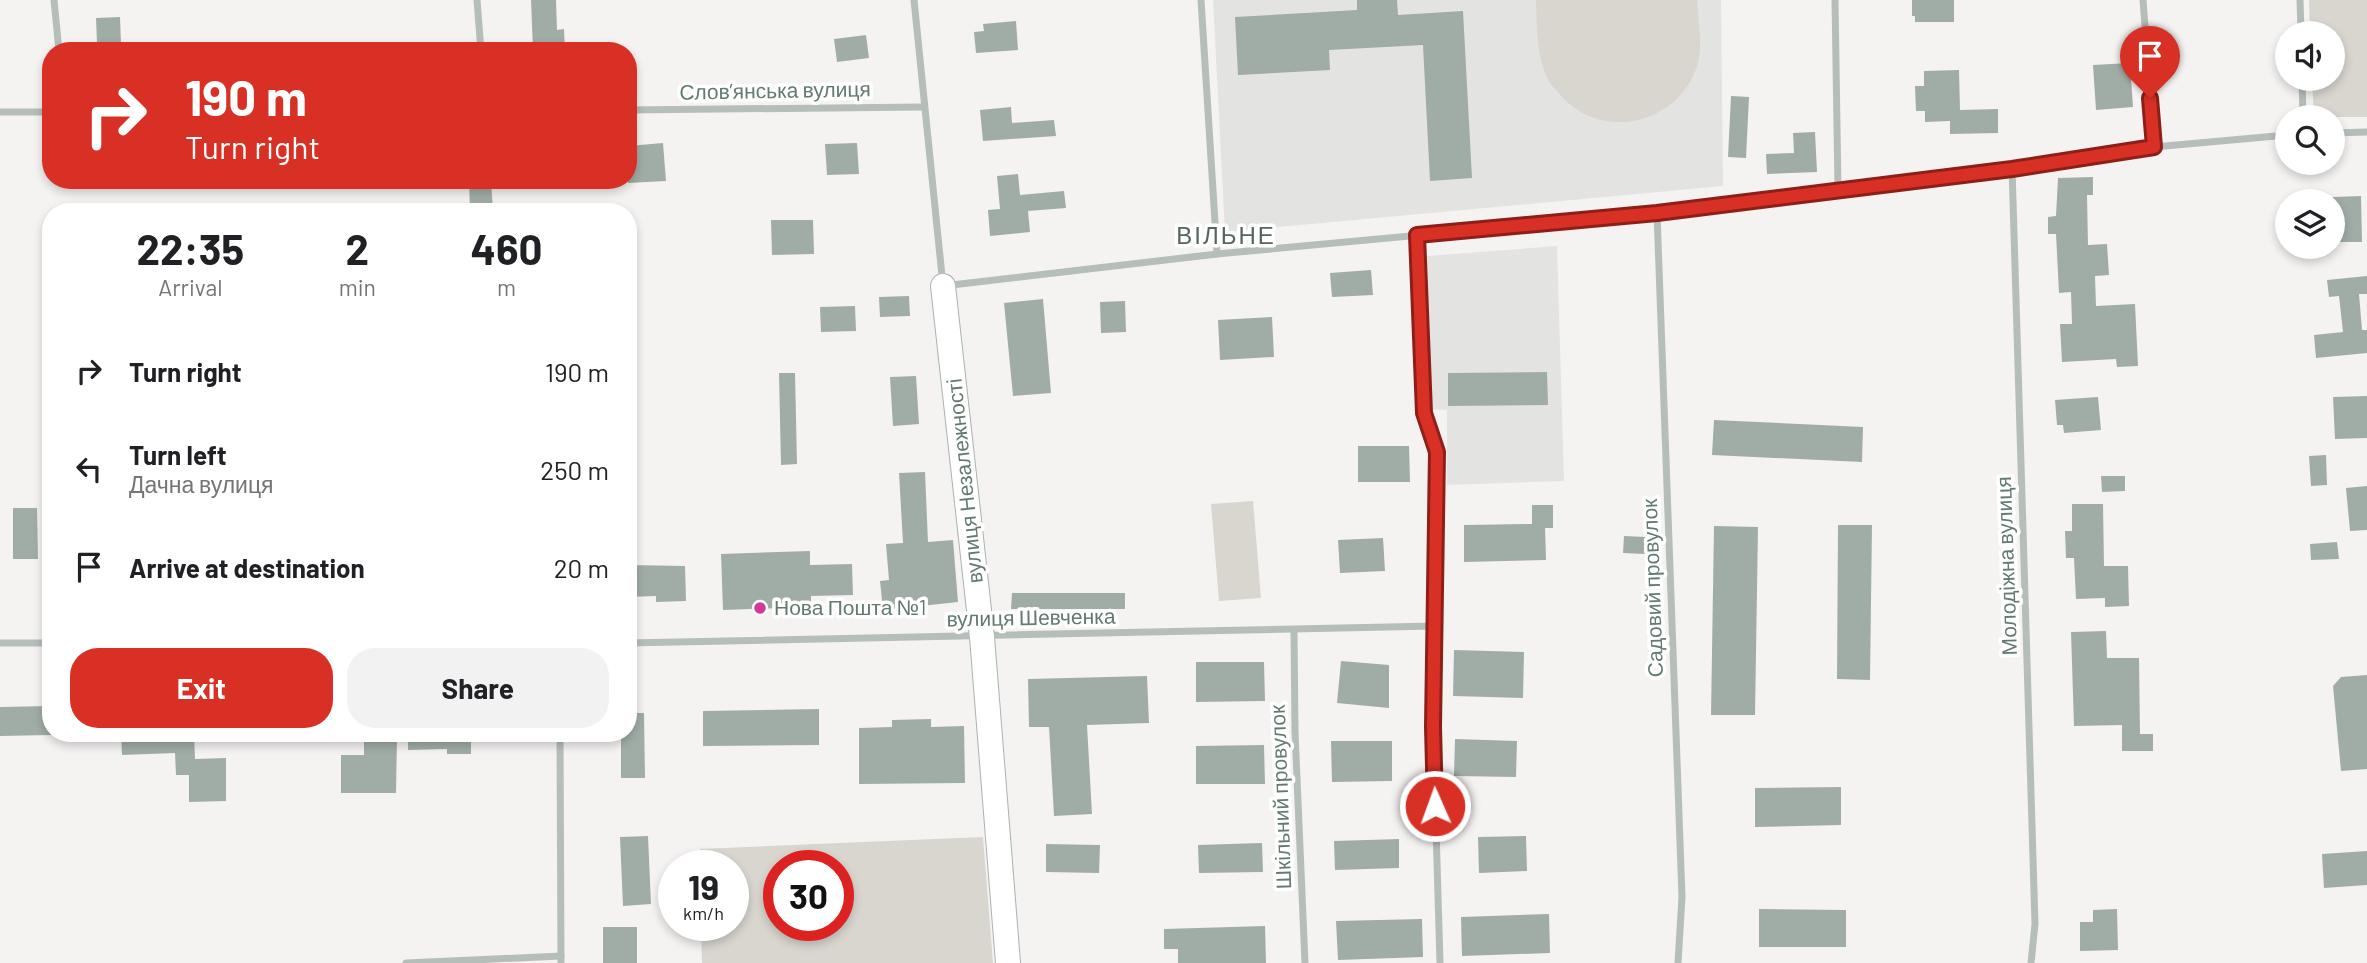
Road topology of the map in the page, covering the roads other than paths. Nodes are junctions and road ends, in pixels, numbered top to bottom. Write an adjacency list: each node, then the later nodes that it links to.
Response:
1 (54, 0): 9 (street)
2 (477, 0): 10 (street)
3 (914, 0): 11 (street, вулиця Незалежності)
4 (1201, 0): 23 (street)
5 (1835, 0): 20 (street)
6 (2143, 0): 18 (street)
7 (2300, 0): 8 (street)
8 (2301, 21)
9 (57, 42)
10 (480, 42)
11 (923, 107): 12 (street, Словʼянська вулиця); 24 (street, вулиця Незалежності)
12 (637, 110)
13 (0, 112): 14 (street)
14 (42, 112)
15 (2367, 132): 16 (street)
16 (2345, 133)
17 (2275, 136): 18 (street)
18 (2154, 147): 19 (street)
19 (2012, 169): 20 (street); 38 (street, Молодіжна вулиця)
20 (1838, 191): 21 (street)
21 (1657, 213): 22 (street); 37 (street, Садовий провулок)
22 (1417, 235): 23 (street); 25 (street)
23 (1217, 254): 24 (street)
24 (943, 286): 27 (street, вулиця Незалежності)
25 (1435, 626): 26 (street, вулиця Шевченка); 36 (street)
26 (1294, 630): 27 (street, вулиця Шевченка); 35 (street, Шкільний провулок)
27 (982, 637): 30 (street, вулиця Шевченка); 34 (street, вулиця Незалежності)
28 (0, 643): 29 (street)
29 (42, 643)
30 (637, 643)
31 (560, 742): 32 (street)
32 (561, 960): 33 (street)
33 (406, 963)
34 (1008, 963)
35 (1305, 963)
36 (1440, 963)
37 (1678, 963)
38 (2031, 963)

